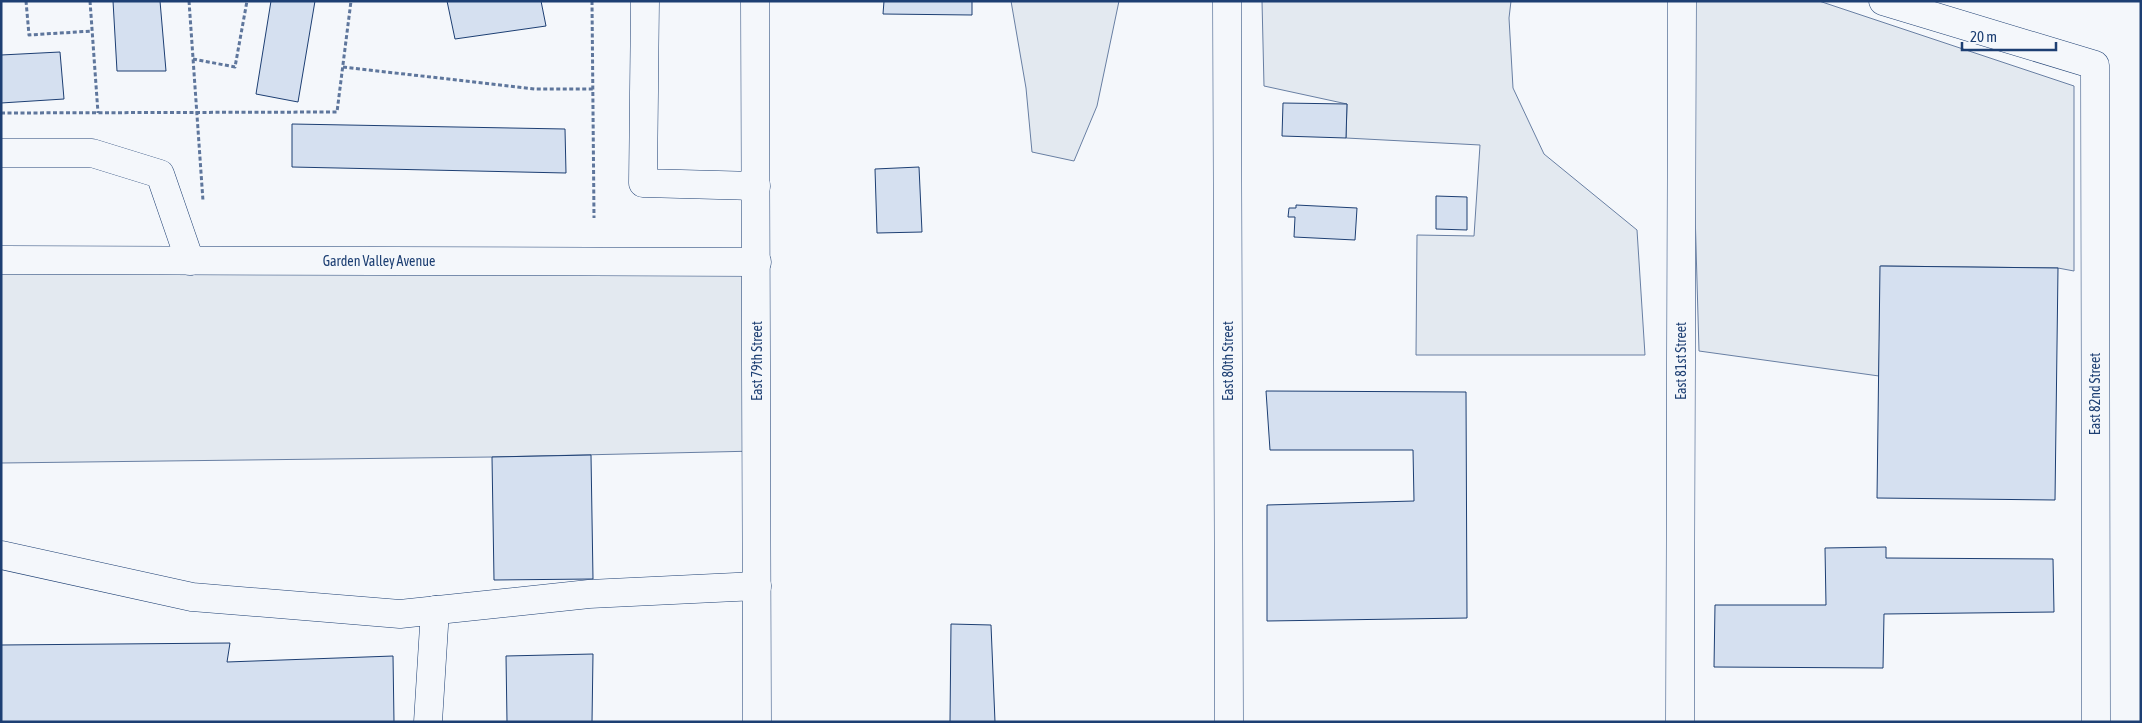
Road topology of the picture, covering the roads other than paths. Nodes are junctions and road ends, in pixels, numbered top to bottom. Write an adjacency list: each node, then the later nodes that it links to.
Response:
1 (646, 1): 8 (street)
2 (756, 1): 8 (street, East 79th Street)
3 (1227, 1): 17 (street, East 80th Street)
4 (1682, 1): 18 (street, East 81st Street)
5 (1883, 1): 6 (street)
6 (1957, 12): 19 (street, East 82nd Street)
7 (1, 154): 10 (street)
8 (756, 186): 11 (street, East 79th Street)
9 (1, 260): 10 (street, Garden Valley Avenue)
10 (190, 261): 11 (street, Garden Valley Avenue)
11 (757, 262): 13 (street, East 79th Street)
12 (1, 555): 14 (street)
13 (757, 586): 14 (street); 16 (street, East 79th Street)
14 (435, 610): 15 (street)
15 (428, 722)
16 (757, 722)
17 (1229, 722)
18 (1680, 722)
19 (2096, 722)

